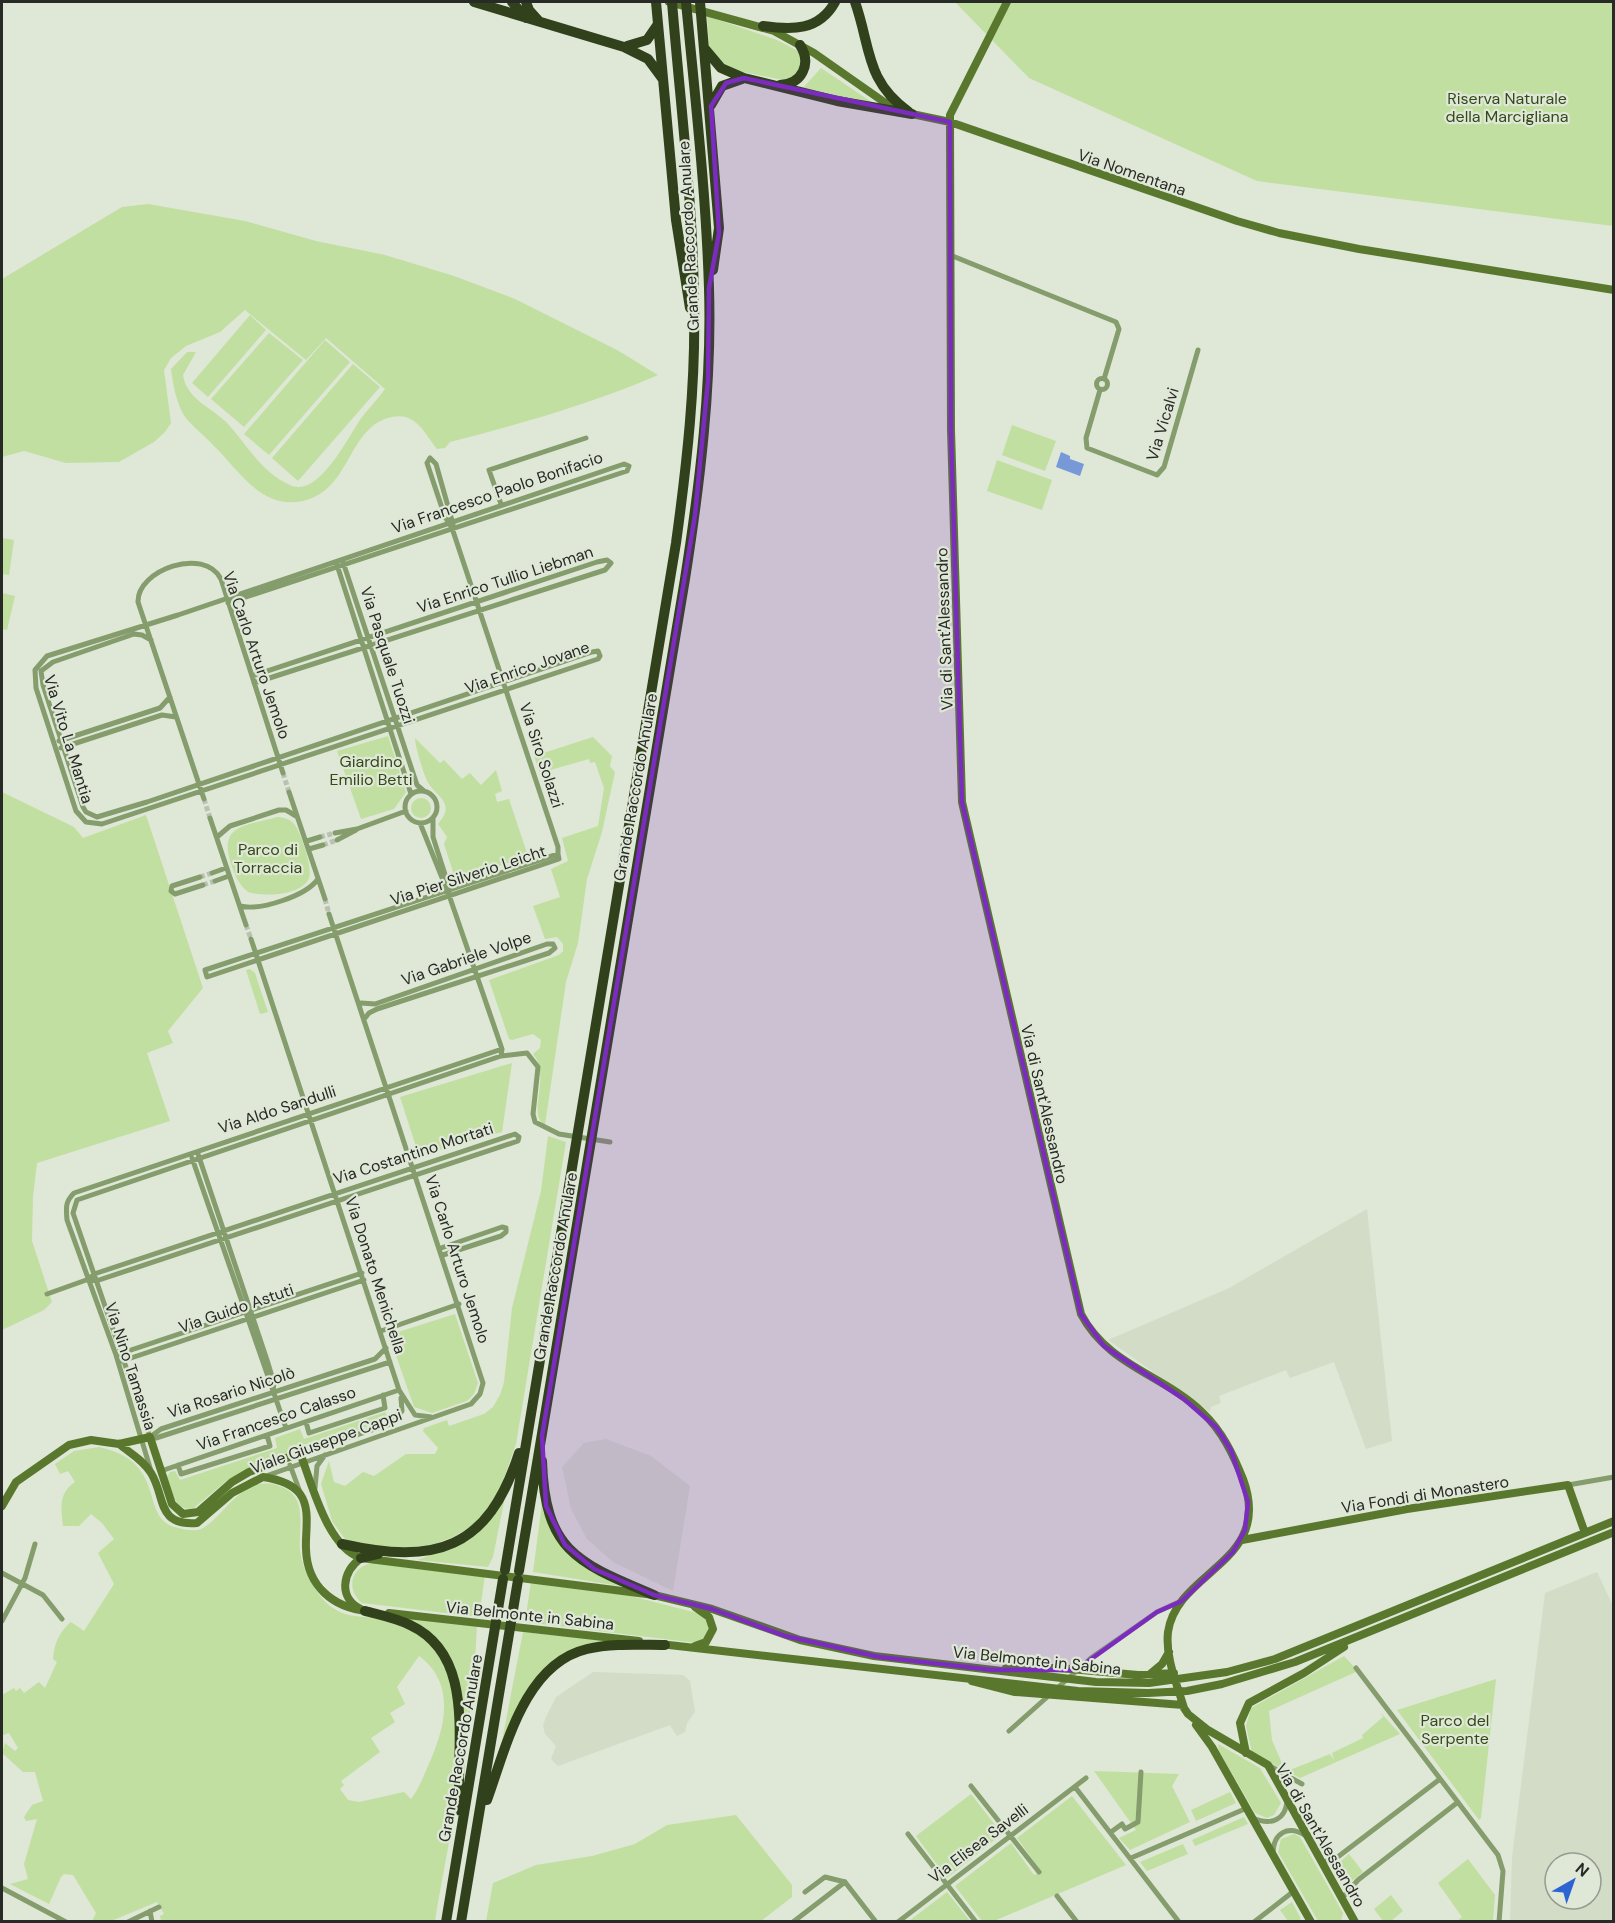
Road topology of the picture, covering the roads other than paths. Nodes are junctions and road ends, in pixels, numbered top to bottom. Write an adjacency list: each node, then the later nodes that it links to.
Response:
1 (474, 2): 11 (highway)
2 (512, 2): 11 (highway)
3 (526, 2): 12 (highway)
4 (656, 2): 13 (highway)
5 (670, 2): 14 (street, Via Nomentana); 27 (highway, Grande Raccordo Anulare)
6 (686, 2): 25 (highway, Grande Raccordo Anulare)
7 (700, 2): 17 (highway)
8 (835, 2): 14 (highway)
9 (855, 2): 22 (highway)
10 (1007, 2): 23 (street)
11 (526, 18): 12 (highway)
12 (540, 22): 16 (highway)
13 (658, 24): 16 (highway); 19 (highway)
14 (763, 26): 15 (street, Via Nomentana)
15 (800, 45): 20 (highway); 22 (street, Via Nomentana)
16 (624, 46): 19 (highway)
17 (705, 49): 18 (highway); 21 (highway)
18 (744, 78): 20 (highway); 21 (highway)
19 (663, 81): 27 (highway)
20 (776, 85): 22 (highway)
21 (711, 106): 25 (highway)
22 (912, 114): 23 (street, Via Nomentana)
23 (950, 122): 24 (street, Via di Sant'Alessandro); 26 (street, Via Nomentana)
24 (950, 255): 28 (street, Via Vicalvi); 161 (street, Via di Sant'Alessandro)
25 (709, 288): 138 (highway, Grande Raccordo Anulare)
26 (1614, 290)
27 (694, 329): 134 (highway, Grande Raccordo Anulare)
28 (1198, 350)
29 (586, 438): 30 (street)
30 (501, 504): 31 (street, Via Francesco Paolo Bonifacio); 32 (street, Via Francesco Paolo Bonifacio)
31 (450, 522): 31 (street, Via Siro Solazzi); 32 (street, Via Siro Solazzi); 33 (street, Via Francesco Paolo Bonifacio)
32 (452, 528): 33 (street, Via Francesco Paolo Bonifacio); 35 (street, Via Siro Solazzi)
33 (340, 563): 34 (street, Via Francesco Paolo Bonifacio); 38 (street, Via Pasquale Tuozzi); 40 (street, Via Pasquale Tuozzi)
34 (227, 601): 37 (street, Via Francesco Paolo Bonifacio); 37 (street, Via Carlo Arturo Jemolo); 43 (street, Via Carlo Arturo Jemolo)
35 (477, 603): 36 (street, Via Siro Solazzi); 36 (street, Via Enrico Tullio Liebman); 38 (street, Via Enrico Tullio Liebman)
36 (479, 610): 41 (street, Via Enrico Tullio Liebman); 45 (street, Via Siro Solazzi)
37 (145, 625): 39 (street); 42 (street, Via Francesco Paolo Bonifacio)
38 (368, 638): 40 (street, Via Enrico Tullio Liebman); 41 (street, Via Pasquale Tuozzi)
39 (151, 640): 47 (street); 50 (street, Via Vito La Mantia)
40 (361, 640): 41 (street, Via Pasquale Tuozzi); 43 (street, Via Enrico Tullio Liebman)
41 (367, 647): 44 (street, Via Enrico Tullio Liebman); 49 (street, Via Pasquale Tuozzi)
42 (39, 663): 51 (street, Via Vito La Mantia)
43 (252, 676): 44 (street, Via Carlo Arturo Jemolo)
44 (254, 683): 54 (street, Via Carlo Arturo Jemolo)
45 (504, 683): 46 (street, Via Siro Solazzi); 46 (street, Via Enrico Jovane); 49 (street, Via Enrico Jovane)
46 (506, 690): 49 (street, Via Enrico Jovane); 78 (street, Via Siro Solazzi)
47 (170, 697): 48 (street); 50 (street)
48 (176, 717): 52 (street); 56 (street)
49 (393, 723): 54 (street, Via Enrico Jovane); 57 (street, Via Pasquale Tuozzi); 59 (street, Via Pasquale Tuozzi)
50 (62, 740): 51 (street); 52 (street, Via Vito La Mantia)
51 (54, 742): 53 (street, Via Vito La Mantia)
52 (64, 747): 53 (street); 64 (street, Via Vito La Mantia)
53 (56, 750): 68 (street, Via Vito La Mantia)
54 (278, 761): 55 (street, Via Carlo Arturo Jemolo); 56 (street, Via Enrico Jovane)
55 (283, 773)
56 (200, 787): 60 (street); 61 (street, Via Enrico Jovane); 62 (street, Via Enrico Jovane)
57 (424, 791): 59 (street); 67 (street)
58 (289, 792): 65 (street)
59 (411, 794): 63 (street)
60 (204, 799)
61 (147, 802): 62 (street); 64 (street, Via Enrico Jovane)
62 (149, 808): 68 (street, Via Enrico Jovane)
63 (406, 811): 69 (street); 70 (street)
64 (90, 815)
65 (298, 817): 72 (street); 75 (street)
66 (210, 818): 72 (street)
67 (433, 818): 69 (street); 86 (street)
68 (86, 822)
69 (420, 823): 86 (street)
70 (357, 829): 71 (street); 74 (street)
71 (335, 833)
72 (217, 837): 79 (street)
73 (320, 837): 75 (street)
74 (337, 840)
75 (307, 841): 77 (street)
76 (323, 845): 77 (street)
77 (309, 849): 83 (street)
78 (558, 854): 86 (street, Via Pier Silverio Leicht)
79 (226, 868): 80 (street); 81 (street)
80 (212, 873)
81 (229, 876): 84 (street); 88 (street)
82 (200, 877): 85 (street)
83 (318, 879): 87 (street); 88 (street)
84 (215, 881)
85 (203, 885)
86 (448, 891): 91 (street, Via Pier Silverio Leicht); 92 (street, Via Pier Silverio Leicht); 96 (street)
87 (325, 899)
88 (240, 906): 90 (street)
89 (329, 914): 91 (street, Via Carlo Arturo Jemolo)
90 (246, 925)
91 (334, 927): 92 (street, Via Carlo Arturo Jemolo); 94 (street, Via Pier Silverio Leicht)
92 (337, 933): 95 (street, Via Pier Silverio Leicht); 98 (street, Via Carlo Arturo Jemolo)
93 (252, 939): 94 (street, Via Donato Menichella)
94 (256, 953): 95 (street, Via Donato Menichella); 95 (street, Via Pier Silverio Leicht)
95 (258, 960): 104 (street, Via Donato Menichella)
96 (474, 969): 97 (street); 97 (street, Via Gabriele Volpe); 98 (street, Via Gabriele Volpe)
97 (476, 977): 99 (street, Via Gabriele Volpe); 100 (street)
98 (360, 1003): 99 (street, Via Carlo Arturo Jemolo)
99 (365, 1018): 102 (street, Via Carlo Arturo Jemolo)
100 (502, 1049): 101 (street); 102 (street, Via Aldo Sandulli)
101 (501, 1056): 103 (street, Via Aldo Sandulli); 105 (street, Via Aldo Sandulli)
102 (387, 1087): 103 (street, Via Carlo Arturo Jemolo); 104 (street, Via Aldo Sandulli)
103 (389, 1094): 104 (street, Via Aldo Sandulli); 109 (street, Via Carlo Arturo Jemolo)
104 (310, 1117): 106 (street, Via Aldo Sandulli); 108 (street, Via Aldo Sandulli); 111 (street, Via Donato Menichella)
105 (610, 1142)
106 (196, 1150): 107 (street, Via Aldo Sandulli); 108 (street)
107 (191, 1156): 108 (street, Via Aldo Sandulli); 112 (street, Via Aldo Sandulli); 113 (street, Via Aldo Sandulli); 114 (street)
108 (199, 1157): 114 (street)
109 (413, 1167): 110 (street, Via Carlo Arturo Jemolo); 110 (street, Via Costantino Mortati); 111 (street, Via Costantino Mortati)
110 (416, 1174): 111 (street, Via Costantino Mortati); 116 (street, Via Carlo Arturo Jemolo)
111 (336, 1197): 114 (street, Via Costantino Mortati); 117 (street, Via Donato Menichella)
112 (77, 1200): 118 (street, Via Nino Tamassia)
113 (65, 1204): 119 (street, Via Nino Tamassia)
114 (222, 1233): 115 (street); 118 (street, Via Costantino Mortati); 123 (street)
115 (220, 1240): 118 (street); 123 (street)
116 (442, 1252): 116 (street); 122 (street, Via Carlo Arturo Jemolo)
117 (362, 1273): 120 (street, Via Donato Menichella); 123 (street, Via Guido Astuti)
118 (95, 1277): 119 (street); 126 (street, Via Nino Tamassia)
119 (89, 1279): 121 (street); 126 (street, Via Nino Tamassia)
120 (364, 1280): 123 (street, Via Guido Astuti); 124 (street, Via Donato Menichella)
121 (47, 1294)
122 (459, 1304): 124 (street); 130 (street, Via Carlo Arturo Jemolo)
123 (249, 1315): 126 (street, Via Guido Astuti); 127 (street, Via Guido Astuti); 131 (street)
124 (381, 1331): 125 (street, Via Donato Menichella)
125 (386, 1348): 128 (street, Via Donato Menichella); 131 (street, Via Rosario Nicolò)
126 (118, 1354): 127 (street, Via Nino Tamassia)
127 (120, 1362): 139 (street, Via Nino Tamassia); 140 (street, Via Nino Tamassia)
128 (390, 1362): 129 (street, Via Donato Menichella); 131 (street, Via Rosario Nicolò)
129 (399, 1390): 132 (street, Via Francesco Calasso); 133 (street, Via Donato Menichella); 142 (street, Viale Giuseppe Cappi)
130 (480, 1394): 133 (street, Viale Giuseppe Cappi)
131 (274, 1395): 136 (street); 139 (street, Via Rosario Nicolò)
132 (383, 1395): 135 (street, Via Francesco Calasso); 135 (street)
133 (432, 1417): 143 (street, Viale Giuseppe Cappi)
134 (530, 1418): 164 (highway); 201 (highway, Grande Raccordo Anulare)
135 (306, 1422): 136 (street, Via Francesco Calasso)
136 (286, 1428): 137 (street, Via Francesco Calasso)
137 (267, 1435): 146 (street, Via Francesco Calasso); 146 (street)
138 (542, 1436): 168 (highway); 200 (highway, Grande Raccordo Anulare)
139 (150, 1437): 140 (street); 148 (street, Via Nino Tamassia)
140 (141, 1439): 141 (street); 149 (street, Via Nino Tamassia)
141 (119, 1444): 149 (street); 155 (street)
142 (300, 1453): 144 (street, Viale Giuseppe Cappi); 145 (street)
143 (327, 1454): 145 (street, Viale Giuseppe Cappi); 153 (street, Via Belmonte in Sabina)
144 (287, 1458): 147 (street); 156 (street, Viale Giuseppe Cappi)
145 (303, 1462): 147 (street, Viale Giuseppe Cappi); 153 (street)
146 (178, 1465): 148 (street, Via Francesco Calasso)
147 (290, 1466): 150 (street, Viale Giuseppe Cappi); 154 (street)
148 (161, 1471): 156 (street, Via Nino Tamassia)
149 (152, 1475): 158 (street, Via Nino Tamassia)
150 (263, 1477): 154 (street); 158 (street, Viale Giuseppe Cappi)
151 (1614, 1477): 152 (street, Via Fondi di Monastero)
152 (1568, 1485): 160 (street); 161 (street, Via Fondi di Monastero)
153 (315, 1491): 163 (street, Via Belmonte in Sabina)
154 (300, 1494): 171 (street, Via Belmonte in Sabina)
155 (2, 1506)
156 (183, 1514)
157 (1614, 1521): 160 (street, Via Belmonte in Sabina)
158 (187, 1524)
159 (1614, 1532): 174 (street, Via Belmonte in Sabina)
160 (1586, 1533): 179 (street, Via Belmonte in Sabina)
161 (1242, 1540): 169 (street, Via di Sant'Alessandro)
162 (35, 1544): 167 (street)
163 (342, 1544): 164 (highway); 165 (street, Via Belmonte in Sabina)
164 (400, 1553): 165 (highway)
165 (361, 1558): 168 (street, Via Belmonte in Sabina); 171 (street)
166 (2, 1573): 167 (street)
167 (22, 1584): 172 (street); 173 (street)
168 (654, 1595): 170 (street, Via Belmonte in Sabina)
169 (1182, 1601): 177 (street, Via di Sant'Alessandro); 185 (street)
170 (682, 1602): 176 (street, Via Belmonte in Sabina); 179 (street, Via Belmonte in Sabina)
171 (365, 1611): 175 (street, Via Belmonte in Sabina); 201 (highway)
172 (62, 1619)
173 (2, 1621)
174 (1355, 1639): 182 (street, Via Belmonte in Sabina); 188 (street)
175 (665, 1645): 176 (street, Via Belmonte in Sabina); 200 (highway)
176 (691, 1647): 182 (street, Via Belmonte in Sabina)
177 (1169, 1651): 180 (street, Via di Sant'Alessandro); 181 (street)
178 (1356, 1668): 192 (street)
179 (992, 1670): 181 (street)
180 (1174, 1673): 181 (street); 183 (street, Via di Sant'Alessandro)
181 (1149, 1675)
182 (960, 1676): 183 (street)
183 (1183, 1705): 184 (street, Via di Sant'Alessandro)
184 (1188, 1714): 186 (street, Via di Sant'Alessandro); 187 (street)
185 (1009, 1731)
186 (1220, 1739): 187 (street); 188 (street, Via di Sant'Alessandro)
187 (1210, 1744): 198 (street)
188 (1246, 1753): 189 (street, Via di Sant'Alessandro)
189 (1268, 1766): 193 (street); 196 (street, Via di Sant'Alessandro)
190 (1141, 1772): 202 (street)
191 (1086, 1778): 195 (street, Via Elisea Savelli)
192 (1440, 1779): 197 (street); 208 (street)
193 (1302, 1784)
194 (971, 1786): 204 (street)
195 (1075, 1787): 202 (street); 204 (street, Via Elisea Savelli)
196 (1287, 1800): 199 (street); 205 (street, Via di Sant'Alessandro)
197 (1458, 1802): 216 (street); 235 (street)
198 (1247, 1808): 199 (street); 207 (street)
199 (1253, 1818): 206 (street)
200 (477, 1826): 225 (highway, Grande Raccordo Anulare)
201 (462, 1827): 224 (highway, Grande Raccordo Anulare)
202 (1111, 1832): 207 (street)
203 (908, 1833): 211 (street)
204 (1010, 1835): 209 (street); 211 (street, Via Elisea Savelli)
205 (1307, 1837): 206 (street); 208 (street, Via di Sant'Alessandro)
206 (1273, 1854): 213 (street)
207 (1131, 1858): 231 (street)
208 (1322, 1863): 216 (street, Via di Sant'Alessandro)
209 (1039, 1872)
210 (845, 1882): 214 (street); 226 (street); 227 (street)
211 (947, 1883): 228 (street, Via Elisea Savelli); 229 (street)
212 (2, 1888): 221 (street)
213 (1294, 1891): 220 (street); 232 (street)
214 (805, 1892)
215 (1057, 1896): 230 (street)
216 (1342, 1898): 219 (street, Via di Sant'Alessandro)
217 (159, 1907): 218 (street)
218 (150, 1911): 222 (street); 223 (street)
219 (1349, 1911): 233 (street); 234 (street, Via di Sant'Alessandro)
220 (1309, 1921)
221 (66, 1922)
222 (129, 1922)
223 (152, 1922)
224 (446, 1922)
225 (461, 1922)
226 (793, 1922)
227 (876, 1922)
228 (898, 1922)
229 (976, 1922)
230 (1077, 1922)
231 (1179, 1922)
232 (1254, 1922)
233 (1347, 1922)
234 (1355, 1922)
235 (1499, 1922)

